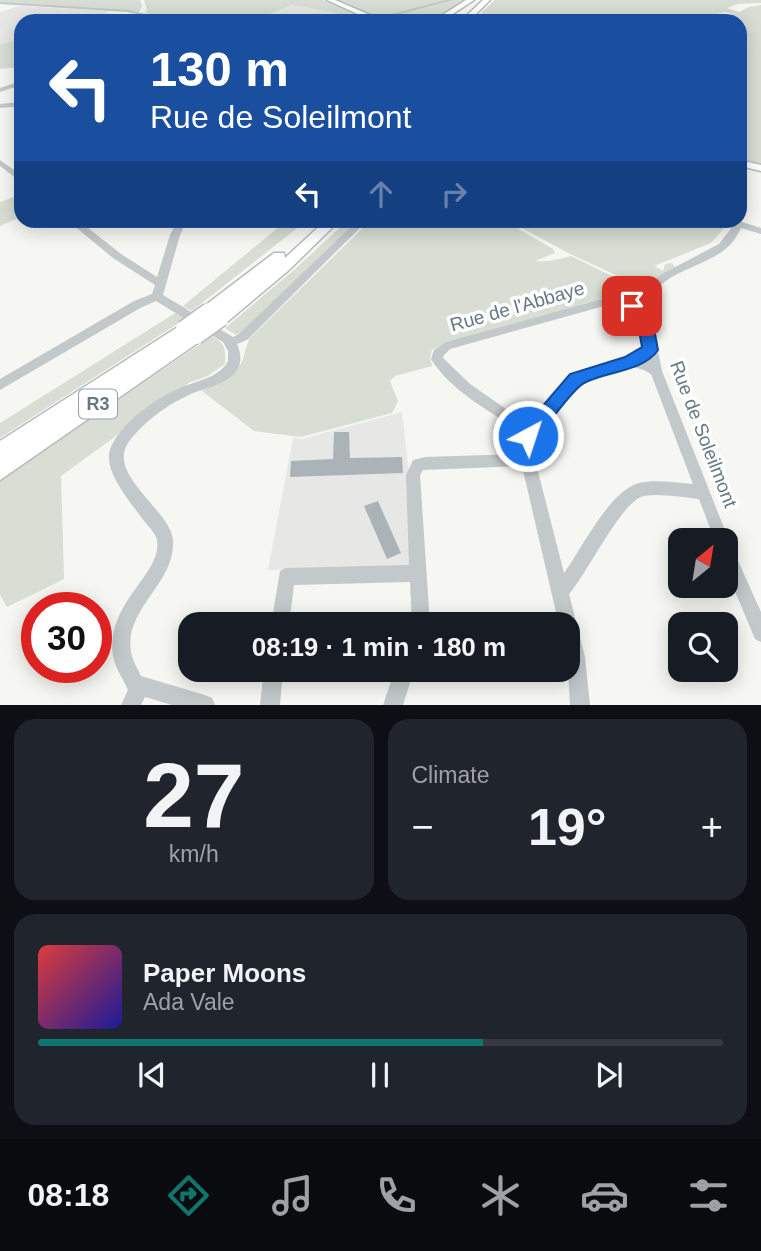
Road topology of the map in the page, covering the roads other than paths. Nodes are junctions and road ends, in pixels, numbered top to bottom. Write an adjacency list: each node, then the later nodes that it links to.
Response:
1 (330, 0): 11 (main road)
2 (452, 0): 12 (street)
3 (471, 0): 13 (highway)
4 (483, 1): 14 (highway)
5 (0, 3): 6 (street)
6 (20, 5): 8 (street); 9 (street)
7 (143, 5): 9 (street)
8 (0, 11)
9 (139, 13): 10 (street)
10 (143, 14)
11 (354, 14)
12 (404, 14)
13 (448, 14)
14 (466, 14)
15 (0, 162): 16 (street)
16 (14, 173)
17 (81, 228): 24 (street)
18 (179, 228): 24 (street)
19 (309, 228): 26 (highway, R3)
20 (325, 228): 26 (highway, R3)
21 (356, 228): 30 (street)
22 (735, 228): 23 (street)
23 (650, 289): 25 (street, Rue de l'Abbaye); 27 (street, Rue de Soleilmont)
24 (158, 290): 30 (street); 33 (street)
25 (606, 301): 27 (street); 34 (street, Rue de l'Abbaye)
26 (215, 315): 28 (highway, R3, bridge)
27 (644, 318): 29 (street, Rue de Soleilmont)
28 (190, 333): 35 (highway, R3); 37 (highway, R3)
29 (650, 350): 31 (street); 32 (street, Rue de Soleilmont)
30 (234, 353): 50 (street)
31 (631, 361): 32 (street); 34 (street)
32 (656, 371): 38 (street, Rue de Soleilmont)
33 (2, 380)
34 (528, 436): 36 (street)
35 (0, 452)
36 (528, 460): 40 (street); 42 (street)
37 (0, 471)
38 (703, 492): 39 (street, Rue de Soleilmont); 42 (street)
39 (718, 528)
40 (416, 573): 43 (street); 44 (street)
41 (738, 578): 46 (street)
42 (559, 592): 45 (street)
43 (282, 612)
44 (420, 612)
45 (564, 612)
46 (761, 633)
47 (273, 682): 53 (street)
48 (401, 682): 54 (street)
49 (578, 682): 55 (street)
50 (140, 685): 51 (street); 52 (street)
51 (131, 705)
52 (205, 705)
53 (270, 705)
54 (393, 705)
55 (580, 705)

